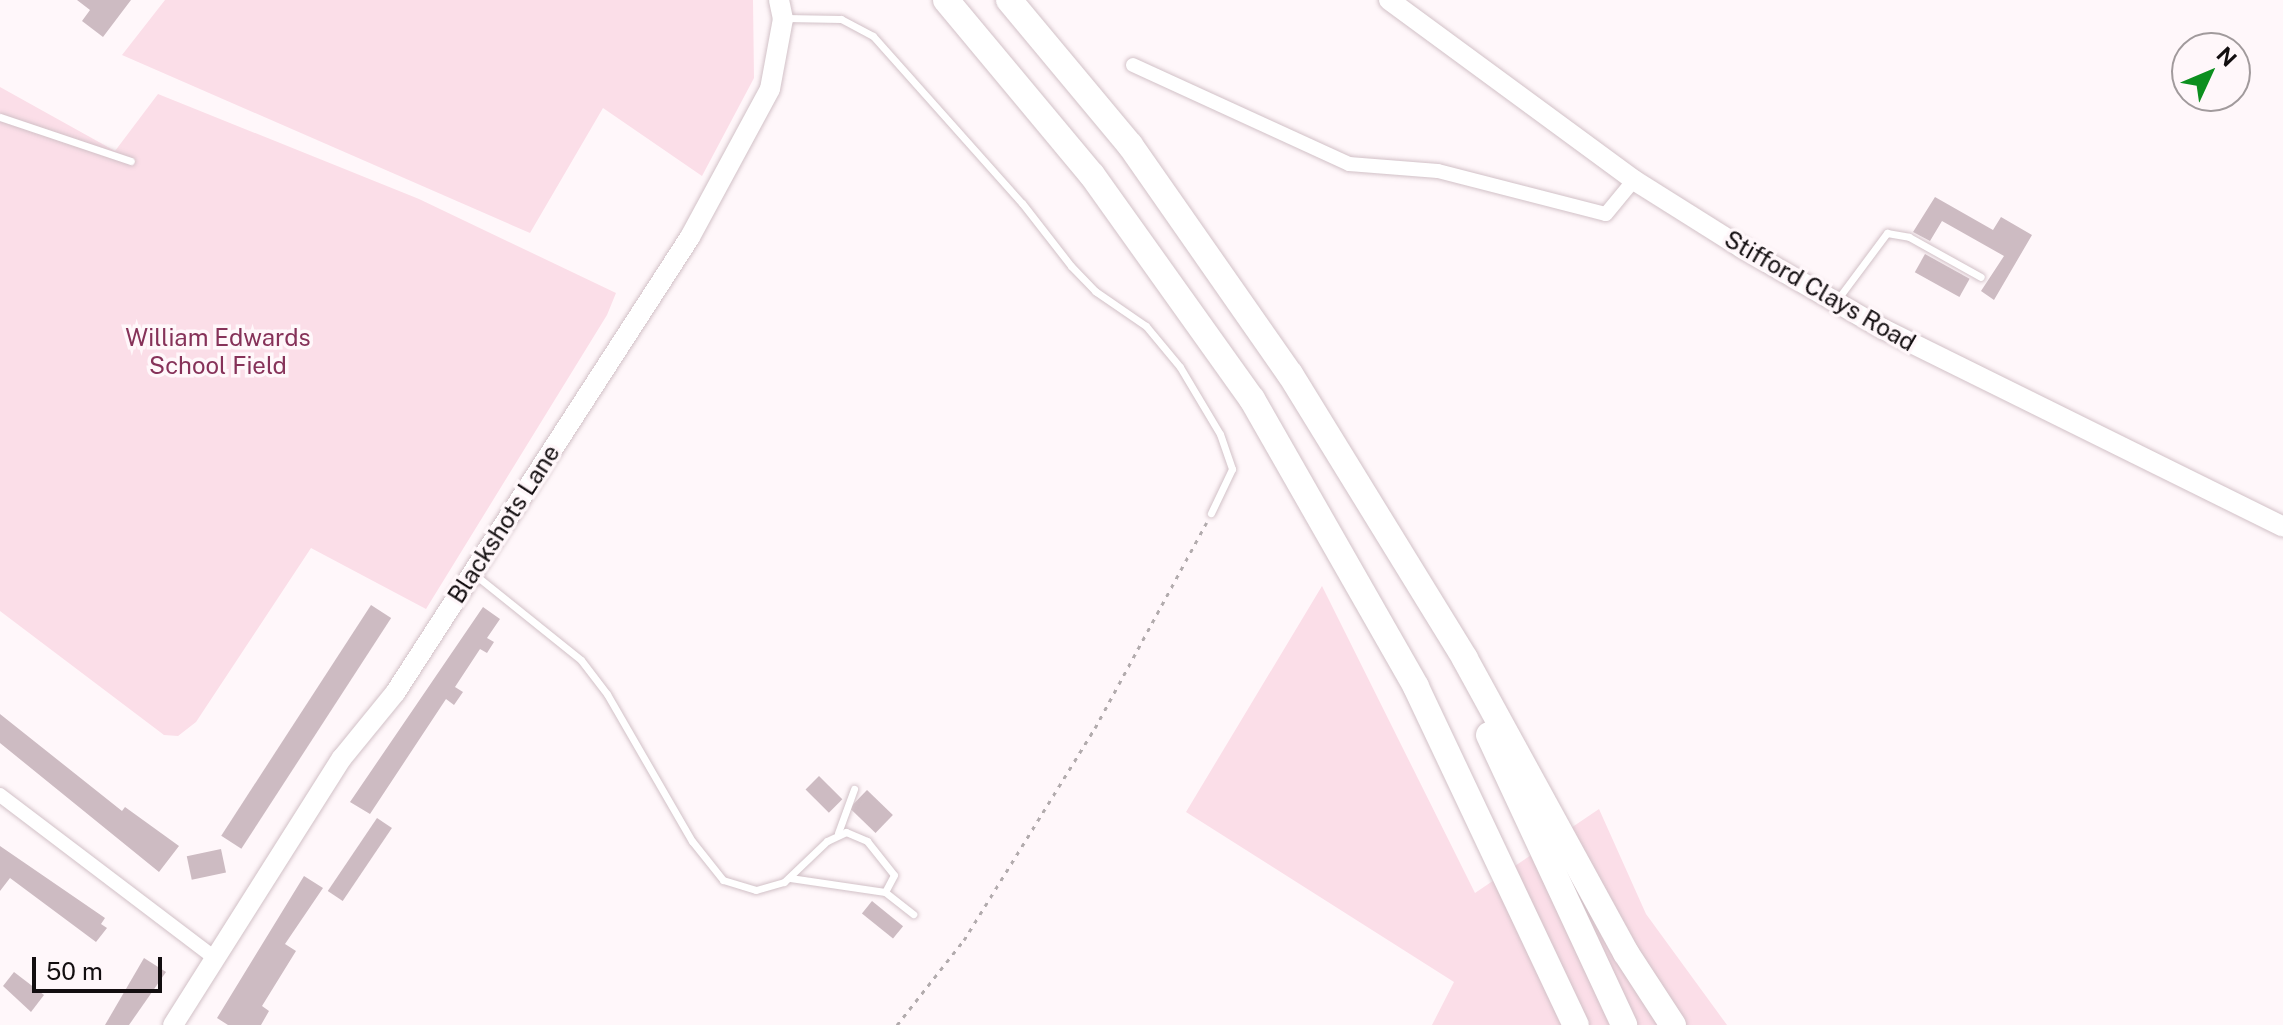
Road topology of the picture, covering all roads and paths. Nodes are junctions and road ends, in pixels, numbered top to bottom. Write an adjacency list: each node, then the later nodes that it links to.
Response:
1 (946, 0): 24 (highway)
2 (1009, 0): 11 (highway)
3 (1389, 0): 8 (street, Stifford Clays Road)
4 (781, 9): 12 (lane); 14 (street, Blackshots Lane)
5 (1133, 65): 8 (street)
6 (0, 117): 7 (lane)
7 (131, 161)
8 (1634, 180): 10 (street, Stifford Clays Road)
9 (1981, 277): 10 (lane)
10 (1836, 302): 13 (street, Stifford Clays Road)
11 (1358, 484): 25 (highway); 26 (highway)
12 (1211, 513): 23 (path)
13 (2283, 527)
14 (472, 571): 18 (lane); 21 (street, Blackshots Lane)
15 (854, 789): 17 (lane)
16 (0, 795): 21 (street)
17 (838, 833): 18 (lane); 19 (lane)
18 (790, 878): 19 (lane)
19 (885, 892): 20 (lane)
20 (913, 914)
21 (216, 959): 22 (street, Blackshots Lane)
22 (173, 1025)
23 (897, 1025)
24 (1576, 1025)
25 (1624, 1025)
26 (1673, 1025)

